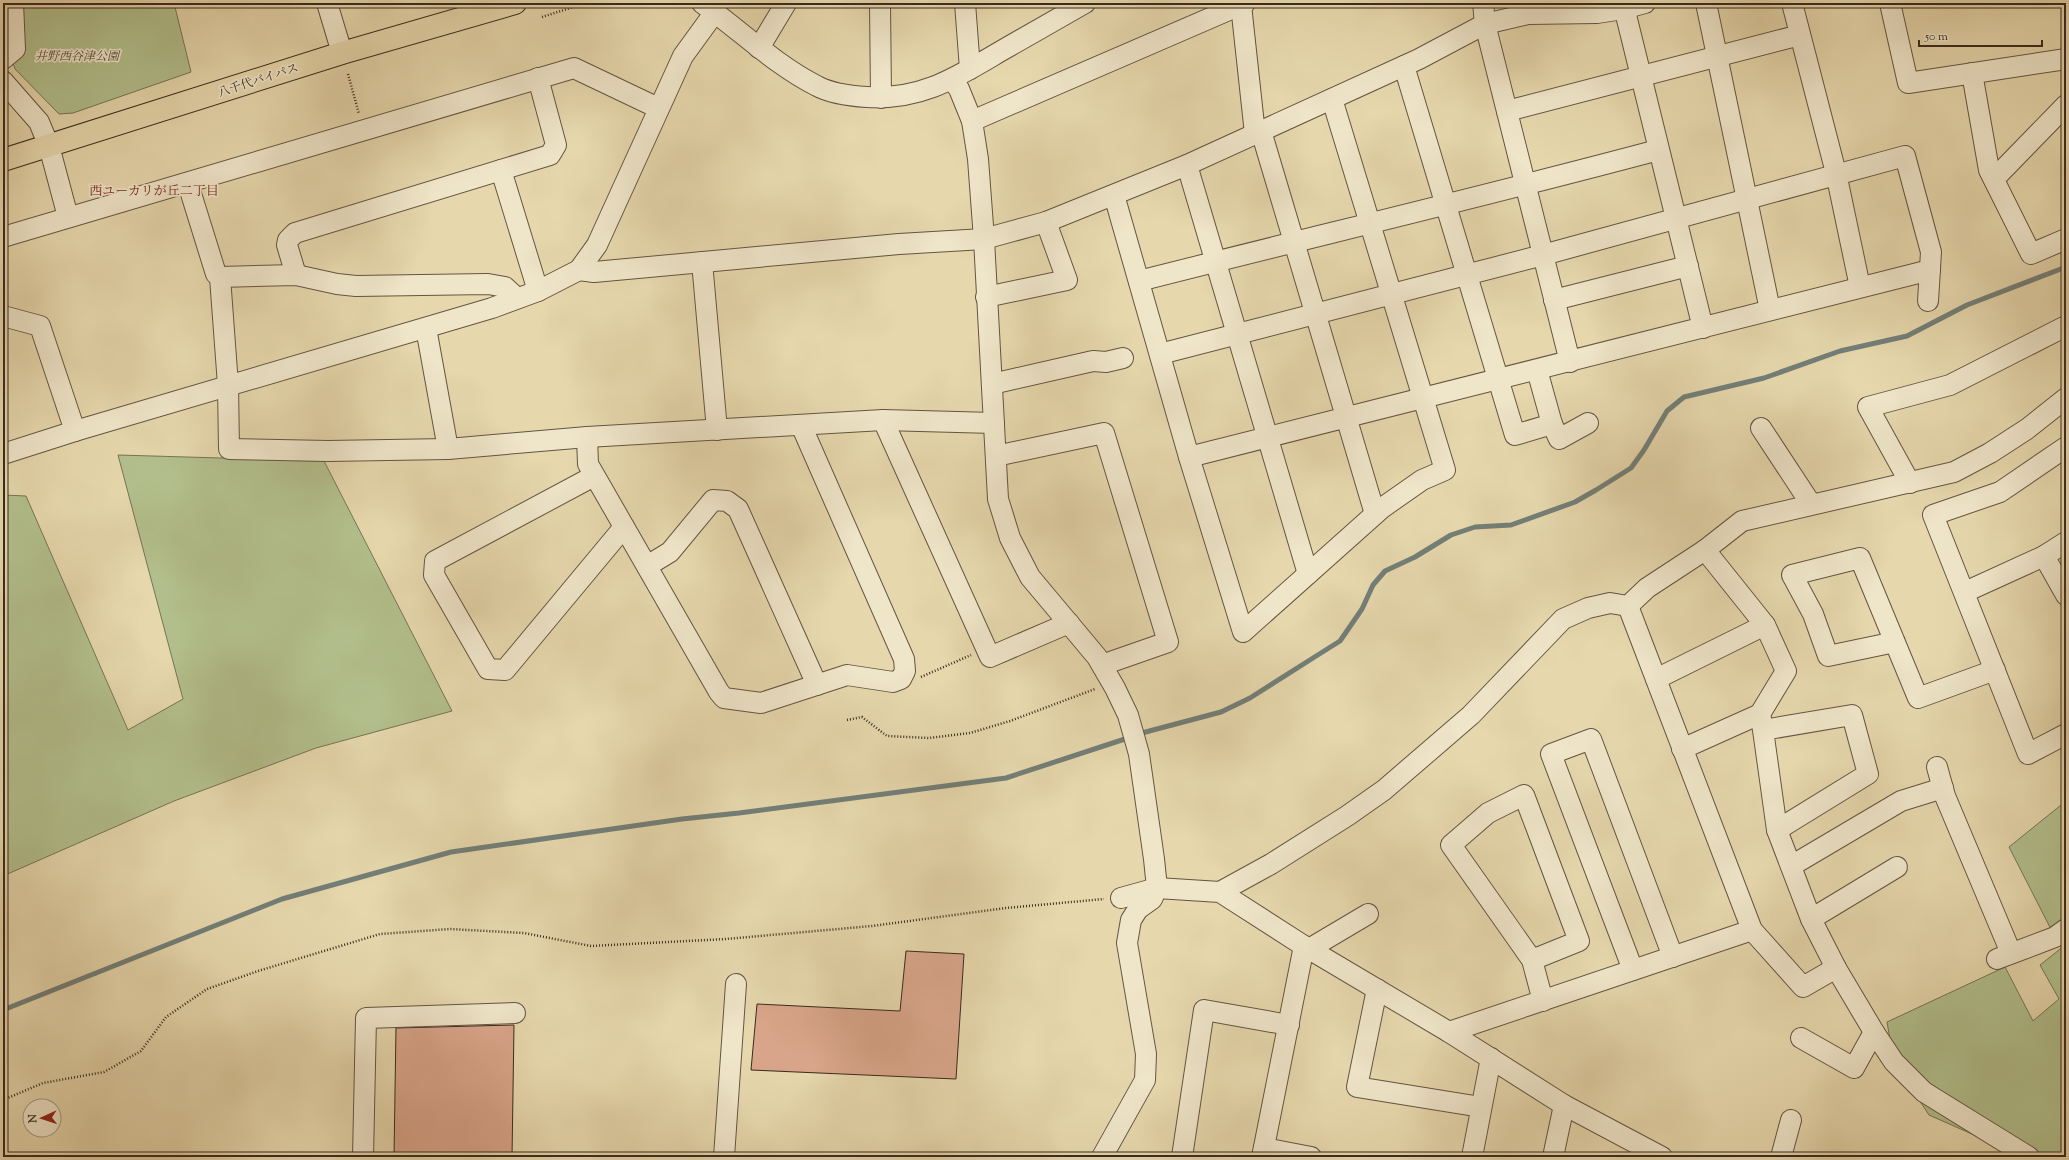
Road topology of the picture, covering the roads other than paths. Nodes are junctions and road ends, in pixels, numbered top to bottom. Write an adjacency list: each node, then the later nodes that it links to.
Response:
1 (13, 3): 23 (street)
2 (327, 3): 20 (street)
3 (515, 3): 20 (highway, 八千代バイパス)
4 (786, 3): 19 (street)
5 (880, 3): 31 (street)
6 (965, 3): 25 (street)
7 (1085, 3): 25 (street)
8 (1483, 3): 17 (street)
9 (1645, 3): 14 (street)
10 (1706, 3): 21 (street)
11 (1792, 3): 18 (street)
12 (1890, 3): 26 (street)
13 (1243, 4): 36 (street); 37 (street)
14 (1623, 6): 16 (street); 27 (street)
15 (708, 8): 19 (street); 34 (street)
16 (1539, 8): 17 (street)
17 (1485, 24): 24 (street); 35 (street)
18 (1800, 36): 21 (street); 43 (street)
19 (759, 48): 31 (street)
20 (342, 53): 38 (highway, 八千代バイパス)
21 (1717, 57): 27 (street); 48 (street)
22 (2066, 59): 26 (street)
23 (3, 60)
24 (1404, 66): 32 (street); 49 (street)
25 (970, 69): 29 (street)
26 (1972, 73): 44 (street)
27 (1640, 77): 35 (street); 39 (street)
28 (538, 78): 34 (street); 42 (street); 45 (street)
29 (952, 80): 31 (street); 36 (street)
30 (3, 81): 38 (street)
31 (881, 98)
32 (1332, 99): 37 (street); 53 (street)
33 (2066, 105): 44 (street)
34 (658, 108): 62 (street)
35 (1507, 111): 46 (street)
36 (972, 121): 56 (street)
37 (1258, 132): 41 (street); 57 (street)
38 (49, 146): 40 (highway, 八千代バイパス); 50 (street)
39 (1658, 150): 46 (street); 51 (street)
40 (3, 160)
41 (1188, 165): 47 (street); 59 (street)
42 (501, 170): 64 (street); 69 (street)
43 (1836, 173): 48 (street); 63 (street); 68 (street)
44 (1994, 179): 55 (street)
45 (188, 184): 50 (street); 66 (street)
46 (1526, 185): 49 (street); 58 (street)
47 (1114, 195): 52 (street); 67 (street)
48 (1747, 198): 51 (street); 75 (street)
49 (1446, 204): 53 (street); 65 (street)
50 (68, 217): 54 (street)
51 (1676, 218): 58 (street); 61 (street)
52 (1046, 222): 56 (street); 71 (street)
53 (1369, 222): 57 (street); 70 (street)
54 (3, 237)
55 (2066, 239)
56 (984, 240): 60 (street); 71 (street)
57 (1293, 241): 59 (street); 76 (street)
58 (1543, 255): 65 (street); 73 (street)
59 (1217, 261): 67 (street); 81 (street)
60 (702, 262): 62 (street); 99 (street)
61 (1688, 266): 73 (street); 80 (street)
62 (579, 270): 69 (street)
63 (1930, 270): 68 (street); 74 (street)
64 (296, 275): 66 (street); 72 (street)
65 (1467, 275): 70 (street); 86 (street)
66 (220, 277): 88 (street)
67 (1139, 281): 82 (street)
68 (1860, 287): 75 (street)
69 (538, 291): 72 (street)
70 (1390, 294): 76 (street); 90 (street)
71 (986, 297): 87 (street)
72 (517, 298): 79 (street)
73 (1554, 300): 84 (street)
74 (1928, 301)
75 (1770, 310): 80 (street)
76 (1315, 314): 81 (street); 91 (street)
77 (3, 316): 98 (street)
78 (2066, 326): 108 (street)
79 (426, 328): 88 (street); 103 (street)
80 (1703, 328): 84 (street)
81 (1238, 334): 82 (street); 101 (street)
82 (1160, 354): 106 (street)
83 (1123, 358): 87 (street)
84 (1570, 362): 85 (street)
85 (1537, 370): 86 (street); 95 (street)
86 (1499, 380): 90 (street); 95 (street)
87 (992, 384): 93 (street)
88 (228, 385): 98 (street); 103 (street)
89 (2066, 398): 108 (street)
90 (1424, 399): 91 (street); 110 (street)
91 (1345, 418): 101 (street); 110 (street)
92 (883, 420): 93 (street); 96 (street); 120 (street)
93 (994, 423): 105 (street)
94 (1588, 423): 95 (street)
95 (1552, 424)
96 (802, 425): 99 (street); 126 (street)
97 (1761, 428): 109 (street)
98 (75, 430): 104 (street)
99 (717, 430): 100 (street)
100 (587, 437): 103 (street); 107 (street)
101 (1268, 438): 106 (street); 116 (street)
102 (2066, 447): 117 (street)
103 (448, 449)
104 (3, 454)
105 (996, 456): 120 (street); 123 (street)
106 (1189, 457): 116 (street)
107 (594, 476): 111 (street); 111 (street)
108 (1910, 483): 109 (street)
109 (1811, 504): 113 (street)
110 (1375, 514): 116 (street)
111 (624, 527): 115 (street)
112 (2066, 542): 114 (street)
113 (1705, 550): 119 (street); 121 (street)
114 (2044, 556): 117 (street); 118 (street)
115 (647, 566): 126 (street); 126 (street)
116 (1308, 574)
117 (1965, 592): 124 (street)
118 (2066, 595)
119 (1628, 606): 125 (street); 136 (street)
120 (1069, 623): 123 (street)
121 (1765, 625): 125 (street); 127 (street)
122 (1895, 642): 122 (street); 124 (street)
123 (1102, 665): 135 (street)
124 (1995, 670): 128 (street)
125 (1656, 679): 129 (street)
126 (817, 685)
127 (1762, 722): 129 (street); 132 (street); 132 (street)
128 (2066, 734)
129 (1682, 749): 141 (street)
130 (1937, 767): 131 (street)
131 (1943, 788): 133 (street); 140 (street)
132 (1777, 830): 133 (street)
133 (1791, 866): 139 (street)
134 (1897, 867): 139 (street)
135 (1157, 888): 136 (street); 137 (street); 162 (street)
136 (1220, 892): 142 (street)
137 (1121, 898)
138 (1368, 914): 142 (street)
139 (1811, 919): 145 (street)
140 (2066, 928)
141 (1752, 930): 143 (street); 145 (street)
142 (1307, 948): 148 (street); 151 (street)
143 (1673, 957): 146 (street); 146 (street)
144 (1532, 960): 144 (street); 149 (street)
145 (1836, 968): 153 (street)
146 (1633, 970): 149 (street)
147 (736, 984): 161 (street)
148 (1377, 989): 152 (street); 157 (street)
149 (1543, 1001): 152 (street)
150 (515, 1013): 160 (street)
151 (1288, 1025): 159 (street); 163 (street)
152 (1449, 1032): 155 (street)
153 (1874, 1032): 154 (street); 169 (street)
154 (1801, 1038)
155 (1490, 1058): 156 (street); 157 (street)
156 (1564, 1105): 166 (street); 167 (street)
157 (1481, 1107): 165 (street)
158 (1791, 1120): 168 (street)
159 (1263, 1152): 164 (street)
160 (364, 1157)
161 (724, 1157)
162 (1102, 1157)
163 (1182, 1157)
164 (1311, 1157)
165 (1472, 1157)
166 (1553, 1157)
167 (1662, 1157)
168 (1782, 1157)
169 (2029, 1157)

